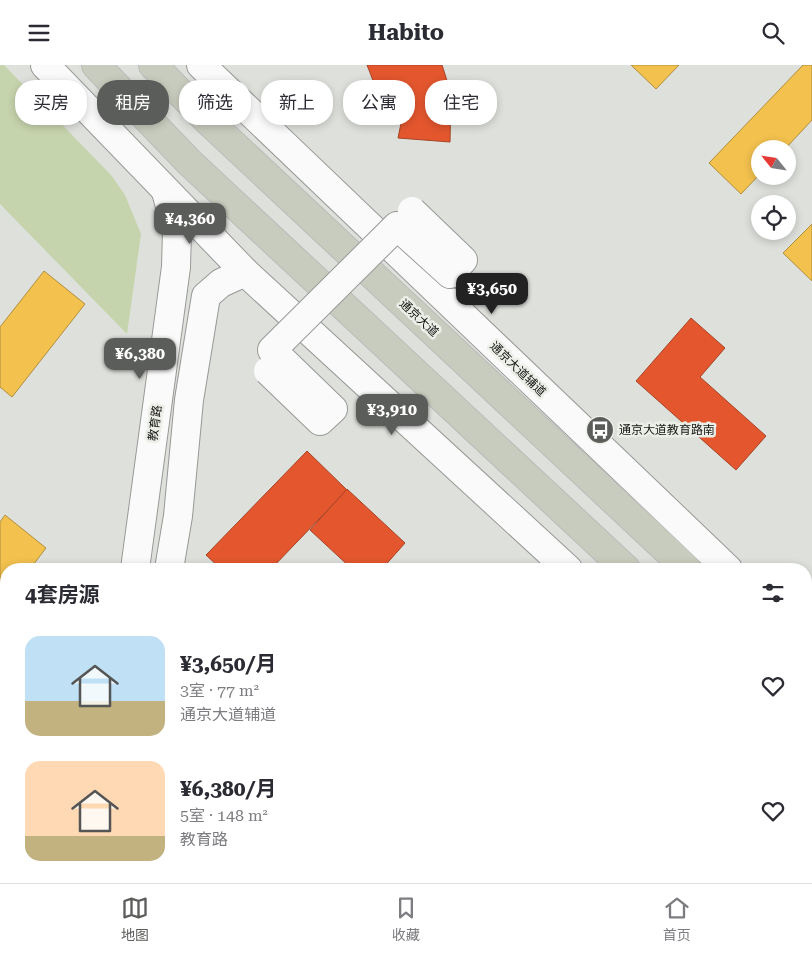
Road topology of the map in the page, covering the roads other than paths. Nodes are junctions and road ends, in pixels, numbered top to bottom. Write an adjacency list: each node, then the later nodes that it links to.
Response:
1 (46, 65): 5 (street)
2 (96, 65): 12 (highway)
3 (153, 65): 13 (highway, 通京大道)
4 (214, 71): 14 (street, 通京大道辅道)
5 (165, 189): 7 (street); 9 (street, 教育路)
6 (412, 211): 8 (street, bridge)
7 (245, 272): 10 (street); 11 (street)
8 (268, 371)
9 (135, 563)
10 (170, 563)
11 (561, 563)
12 (620, 563)
13 (681, 563)
14 (722, 563)

